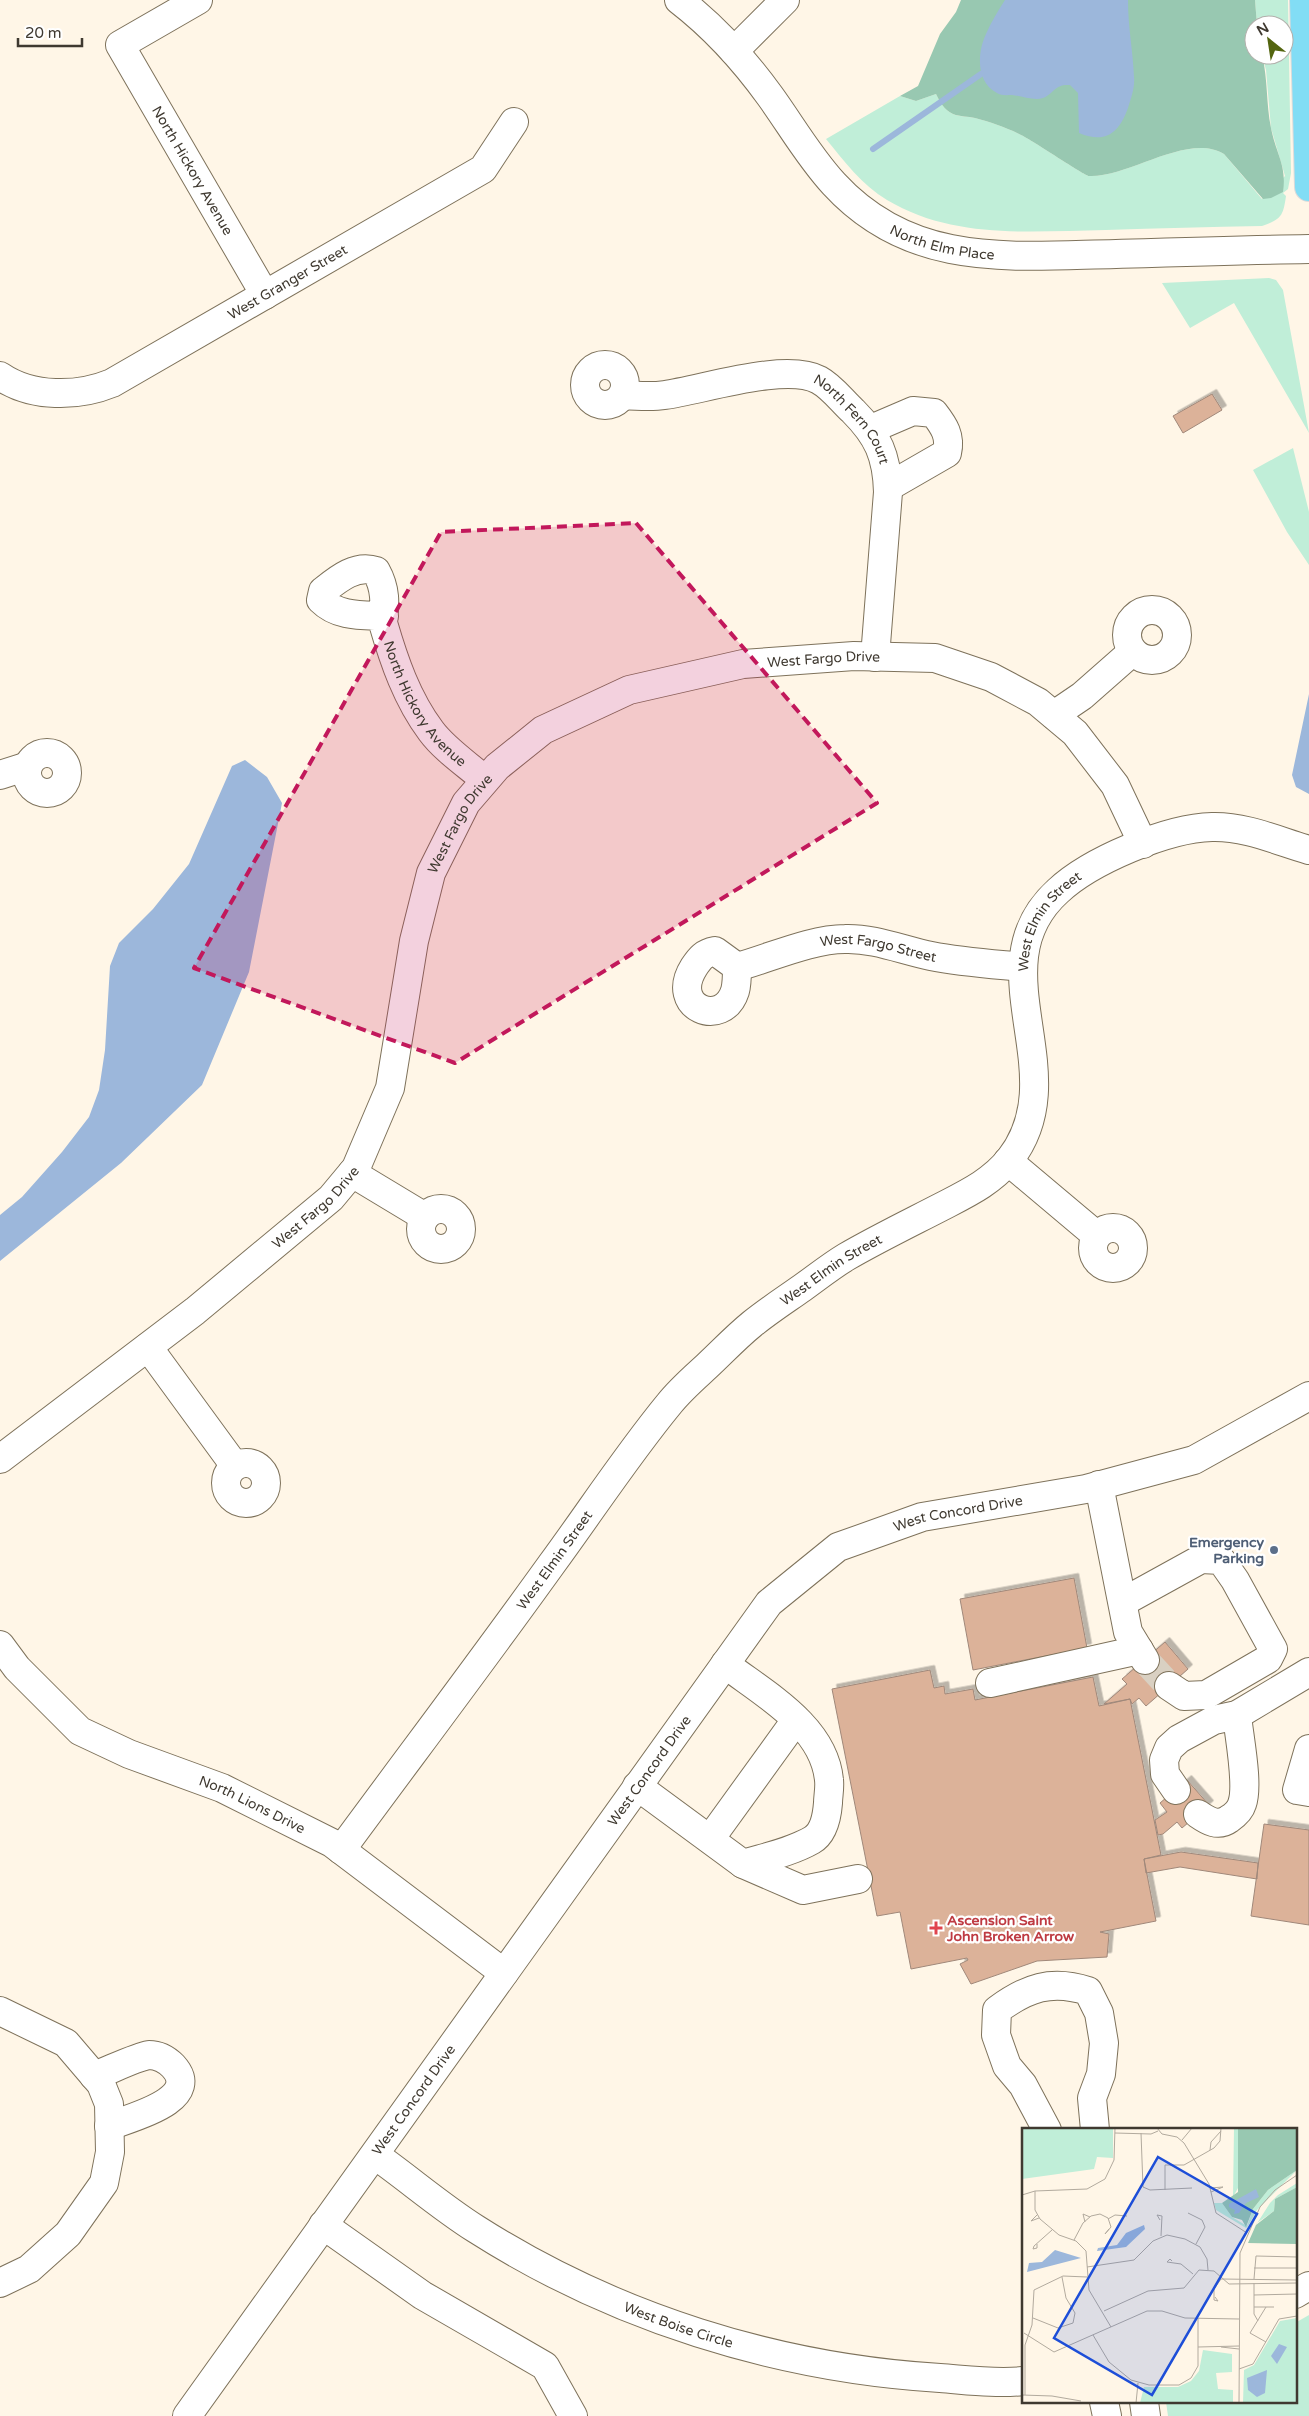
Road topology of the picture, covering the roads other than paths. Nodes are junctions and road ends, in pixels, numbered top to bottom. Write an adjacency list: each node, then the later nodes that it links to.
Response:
1 (198, 0): 9 (street, North Hickory Avenue)
2 (786, 0): 5 (street)
3 (1304, 0): 7 (main road)
4 (695, 4): 5 (street, North Elm Place)
5 (734, 51): 8 (street, North Elm Place)
6 (514, 122): 9 (street, West Granger Street)
7 (1309, 187)
8 (1309, 249)
9 (266, 295): 10 (street, West Granger Street)
10 (0, 376)
11 (623, 395): 12 (street, North Fern Court)
12 (871, 429): 13 (street, North Fern Court); 13 (street)
13 (888, 487): 16 (street, North Fern Court)
14 (384, 616): 20 (street, North Hickory Avenue)
15 (1132, 652): 17 (street)
16 (875, 657): 17 (street, West Fargo Drive); 20 (street, West Fargo Drive)
17 (1054, 715): 21 (street, West Fargo Drive)
18 (28, 766): 19 (street)
19 (0, 774)
20 (486, 780): 26 (street, West Fargo Drive)
21 (1143, 844): 22 (street, West Elmin Street); 23 (street, West Elmin Street)
22 (1309, 850)
23 (1022, 967): 24 (street, West Fargo Street); 25 (street, West Elmin Street)
24 (737, 968)
25 (1008, 1161): 28 (street); 48 (street, West Elmin Street)
26 (352, 1172): 27 (street); 29 (street, West Fargo Drive)
27 (425, 1216)
28 (1096, 1235)
29 (148, 1347): 31 (street, West Fargo Drive); 32 (street)
30 (1309, 1396): 33 (street, West Concord Drive)
31 (0, 1459)
32 (235, 1466)
33 (1099, 1486): 34 (street); 36 (street, West Concord Drive)
34 (1124, 1602): 38 (street); 39 (street)
35 (0, 1645): 48 (street, North Lions Drive)
36 (725, 1664): 41 (street); 43 (street, West Concord Drive)
37 (1309, 1672): 40 (street)
38 (990, 1683)
39 (1169, 1686)
40 (1237, 1715): 44 (street); 46 (street)
41 (796, 1720): 47 (street); 49 (street)
42 (1309, 1749): 45 (street)
43 (637, 1786): 47 (street); 51 (street, West Concord Drive)
44 (1176, 1790)
45 (1309, 1792)
46 (1198, 1814)
47 (710, 1840): 49 (street)
48 (341, 1850): 51 (street, North Lions Drive)
49 (743, 1864): 50 (street)
50 (858, 1879)
51 (504, 1973): 57 (street, West Concord Drive)
52 (0, 2011): 53 (street)
53 (98, 2080): 54 (street); 54 (street)
54 (109, 2126): 59 (street)
55 (1046, 2128): 56 (street)
56 (1095, 2128)
57 (375, 2155): 58 (street, West Concord Drive); 62 (street, West Boise Circle)
58 (323, 2225): 63 (street, West Concord Drive); 64 (street)
59 (0, 2283)
60 (1309, 2286): 61 (street)
61 (1296, 2293)
62 (1022, 2381)
63 (187, 2416)
64 (573, 2416)

